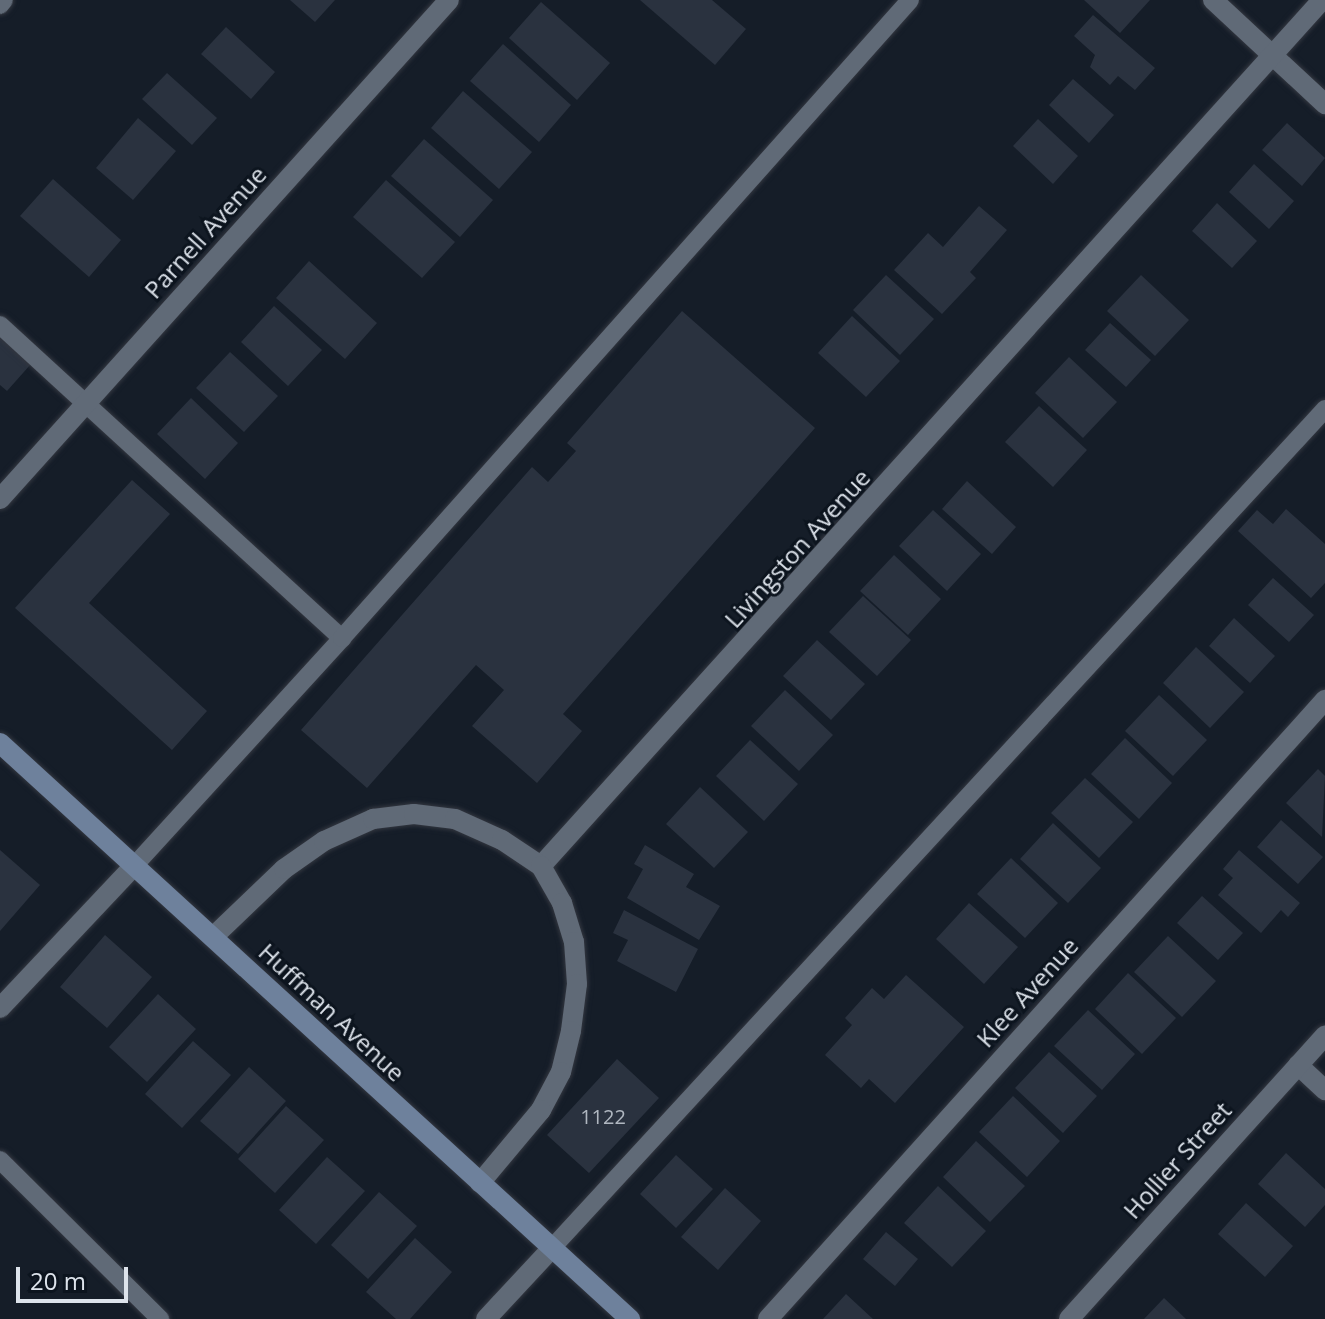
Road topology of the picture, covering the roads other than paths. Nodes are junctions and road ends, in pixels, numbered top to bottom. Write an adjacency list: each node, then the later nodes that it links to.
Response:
1 (4, 0): 6 (lane)
2 (449, 0): 10 (street, Parnell Avenue)
3 (910, 0): 13 (lane)
4 (1213, 0): 7 (street)
5 (1322, 0): 7 (street, Livingston Avenue)
6 (0, 5)
7 (1273, 56): 8 (street); 17 (street, Livingston Avenue)
8 (1325, 104)
9 (0, 325): 10 (lane)
10 (85, 404): 12 (street, Parnell Avenue); 13 (lane)
11 (1325, 409): 25 (lane)
12 (0, 499)
13 (342, 638): 16 (lane)
14 (1325, 700): 30 (street, Klee Avenue)
15 (0, 743): 16 (street, Huffman Avenue)
16 (134, 866): 18 (street, Huffman Avenue); 19 (street)
17 (541, 866): 18 (street); 24 (street)
18 (213, 937): 24 (street, Huffman Avenue)
19 (0, 1008)
20 (1325, 1036): 21 (street, Hollier Street)
21 (1298, 1065): 22 (street); 26 (street, Hollier Street)
22 (1325, 1090)
23 (0, 1160): 27 (lane)
24 (480, 1183): 25 (street, Huffman Avenue)
25 (552, 1248): 28 (street); 29 (street, Huffman Avenue)
26 (1070, 1318)
27 (160, 1319)
28 (486, 1319)
29 (630, 1319)
30 (768, 1319)

